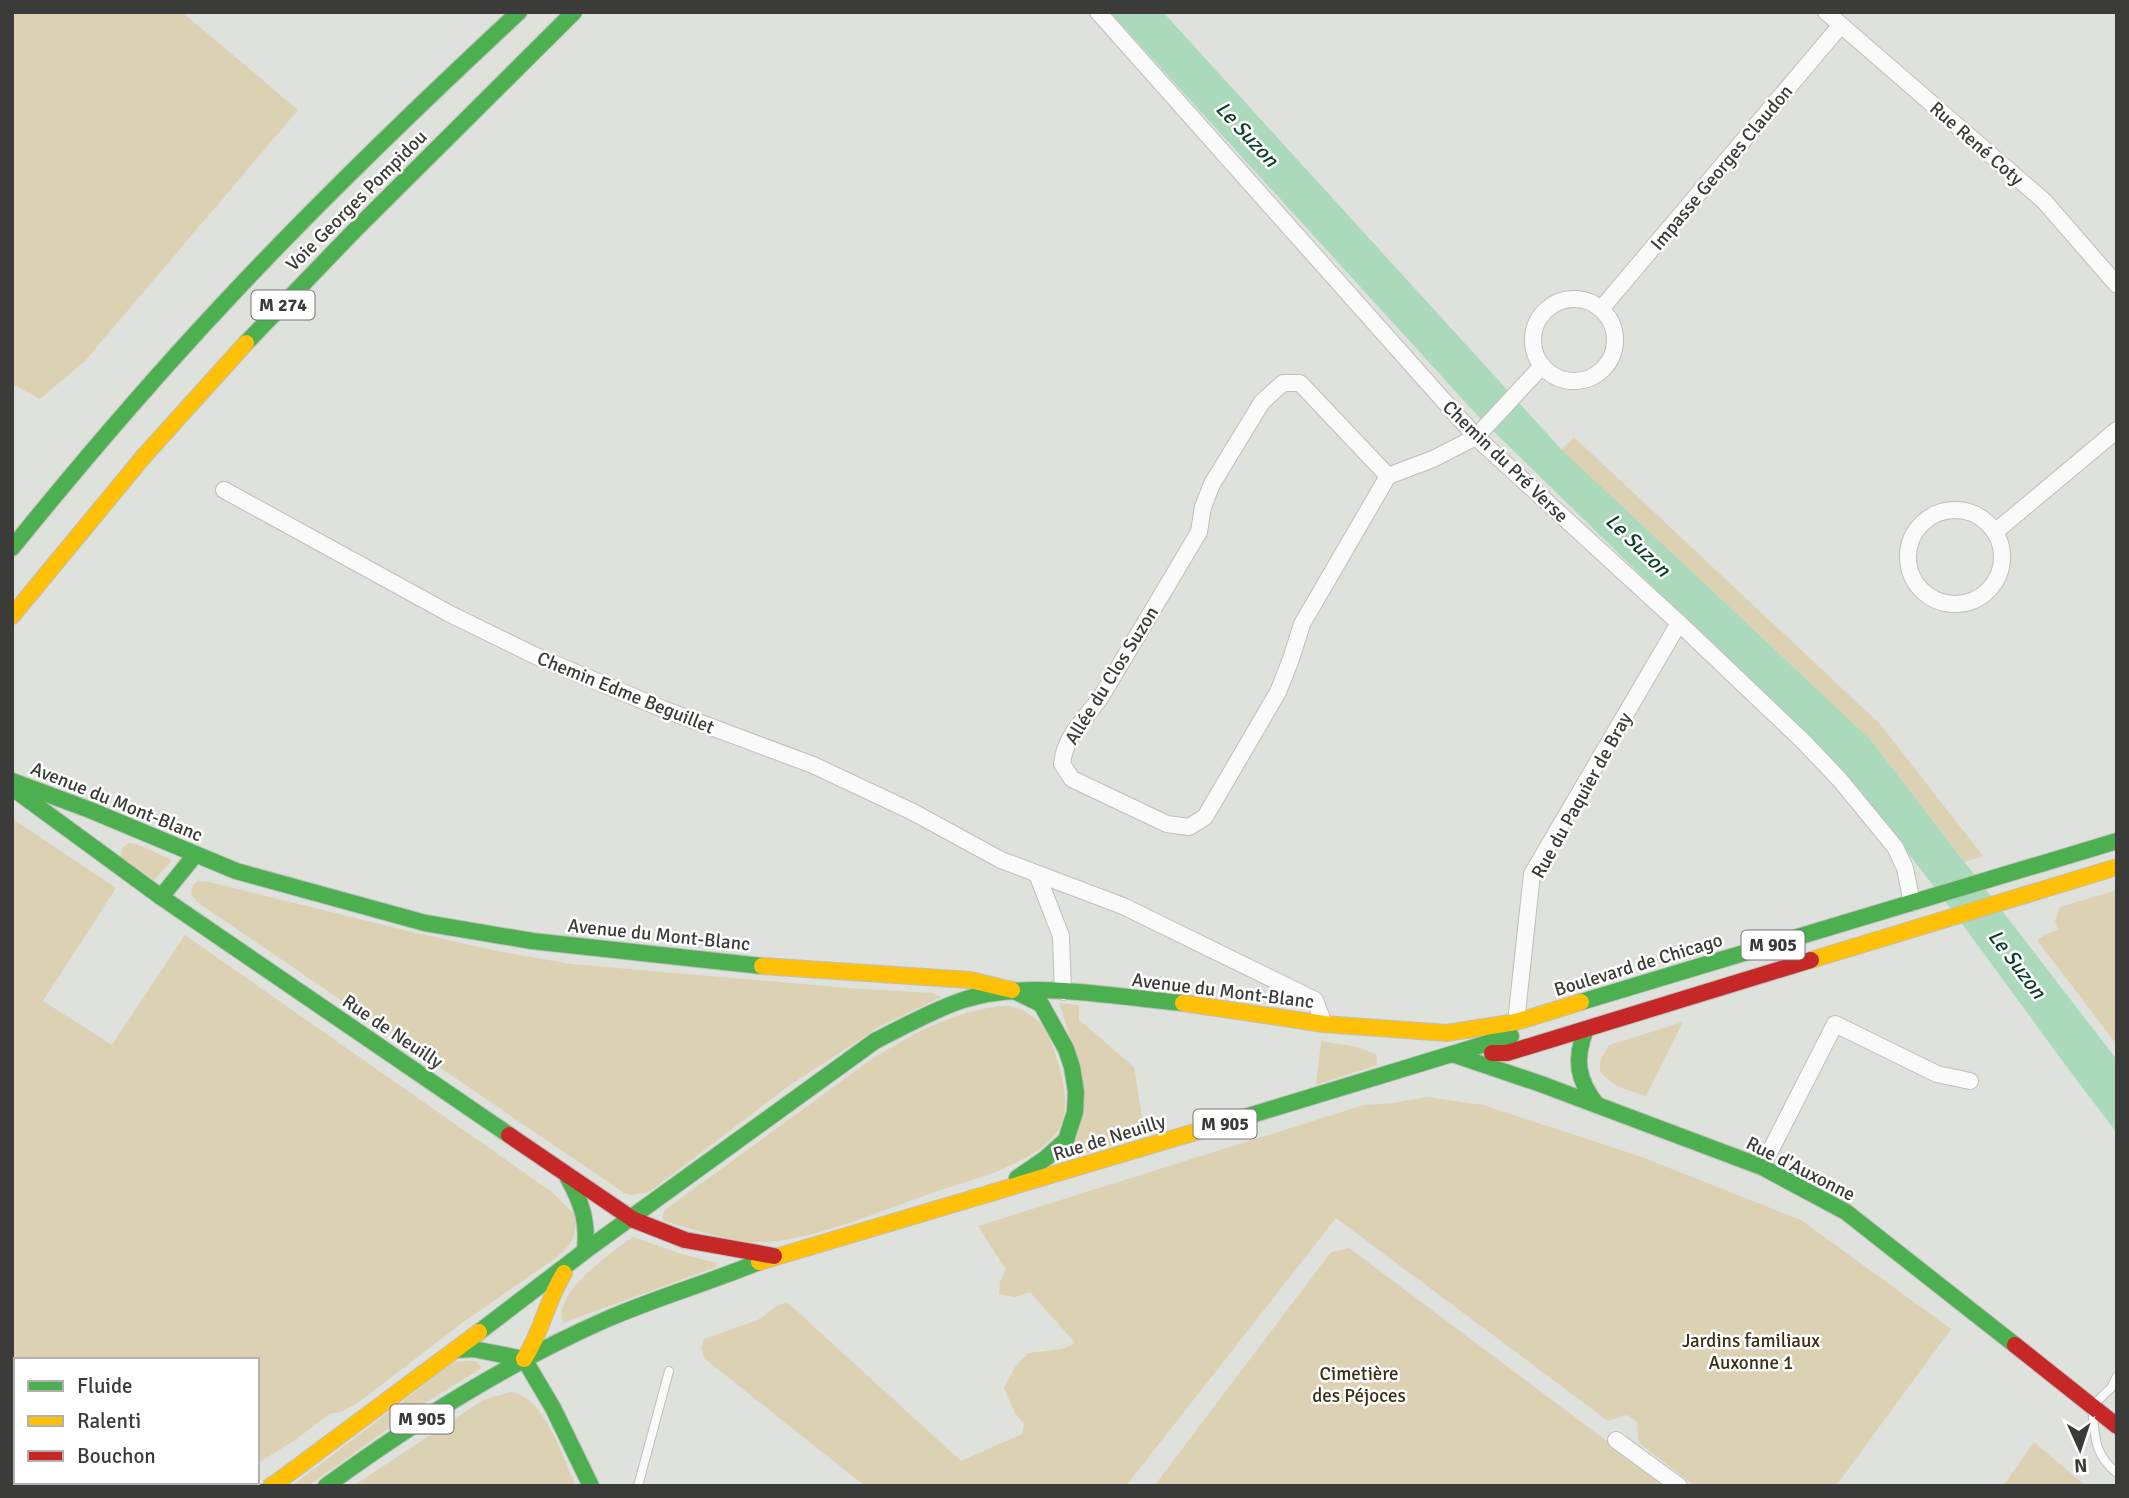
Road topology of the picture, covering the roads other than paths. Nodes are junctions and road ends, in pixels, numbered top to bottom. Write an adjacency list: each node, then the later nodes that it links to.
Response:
1 (519, 12): 14 (main road, Voie Georges Pompidou / M 274)
2 (575, 12): 15 (main road, Voie Georges Pompidou / M 274)
3 (1098, 12): 10 (street, Chemin du Pré Verse)
4 (1826, 12): 5 (street, Rue René Coty)
5 (1841, 25): 6 (street, Rue René Coty); 7 (street, Impasse Georges Claudon)
6 (2117, 285)
7 (1601, 309): 8 (street); 8 (street)
8 (1542, 366): 10 (street)
9 (2117, 430): 13 (street)
10 (1476, 437): 11 (street); 16 (street, Chemin du Pré Verse)
11 (1388, 476): 11 (street, Allée du Clos Suzon)
12 (224, 490): 22 (street, Chemin Edme Beguillet)
13 (1995, 532): 13 (street)
14 (12, 548)
15 (12, 616)
16 (1679, 623): 24 (street, Chemin du Pré Verse); 28 (street, Rue du Paquier de Bray)
17 (12, 782): 20 (main road, Avenue du Mont-Blanc)
18 (12, 789): 23 (main road, Rue de Neuilly)
19 (2117, 841): 24 (main road, Boulevard de Chicago / M 905)
20 (195, 855): 23 (main road); 25 (main road, Avenue du Mont-Blanc)
21 (2117, 867): 30 (main road)
22 (1037, 874): 26 (street); 29 (street, Chemin Edme Beguillet)
23 (161, 897): 35 (main road, Rue de Neuilly)
24 (1912, 903): 27 (main road, Boulevard de Chicago / M 905)
25 (1012, 990): 26 (main road, Avenue du Mont-Blanc / M 905); 36 (main road); 37 (main road, M 905)
26 (1063, 992): 29 (main road, Avenue du Mont-Blanc / M 905)
27 (1613, 993): 28 (main road, Boulevard de Chicago / M 905); 31 (main road)
28 (1516, 1023): 29 (main road, Boulevard de Chicago)
29 (1324, 1024): 31 (main road, M 905)
30 (1586, 1029): 31 (main road); 33 (main road)
31 (1455, 1055): 33 (main road, Rue d'Auxonne / M 905); 36 (main road, Rue de Neuilly / M 905)
32 (1970, 1081): 34 (street)
33 (1597, 1105): 34 (main road, Rue d'Auxonne / M 905)
34 (1762, 1167): 45 (main road, Rue d'Auxonne / M 905)
35 (565, 1172): 37 (main road, Rue de Neuilly); 38 (main road)
36 (995, 1193): 39 (main road, Rue de Neuilly / M 905)
37 (634, 1220): 38 (main road, M 905); 39 (main road, Rue de Neuilly)
38 (585, 1250): 40 (main road, M 905)
39 (774, 1256): 42 (main road, Rue de Neuilly / M 905)
40 (569, 1265): 41 (main road, M 905); 42 (main road)
41 (456, 1350): 42 (main road); 49 (main road, M 905)
42 (524, 1359): 50 (main road, Rue de Neuilly / M 905); 51 (main road)
43 (669, 1371): 52 (lane)
44 (2117, 1376): 45 (lane)
45 (2092, 1406): 46 (main road, Rue d'Auxonne / M 905); 48 (lane)
46 (2117, 1426)
47 (1616, 1440): 53 (street)
48 (2117, 1474)
49 (272, 1485)
50 (326, 1486)
51 (590, 1486)
52 (638, 1486)
53 (1679, 1486)

